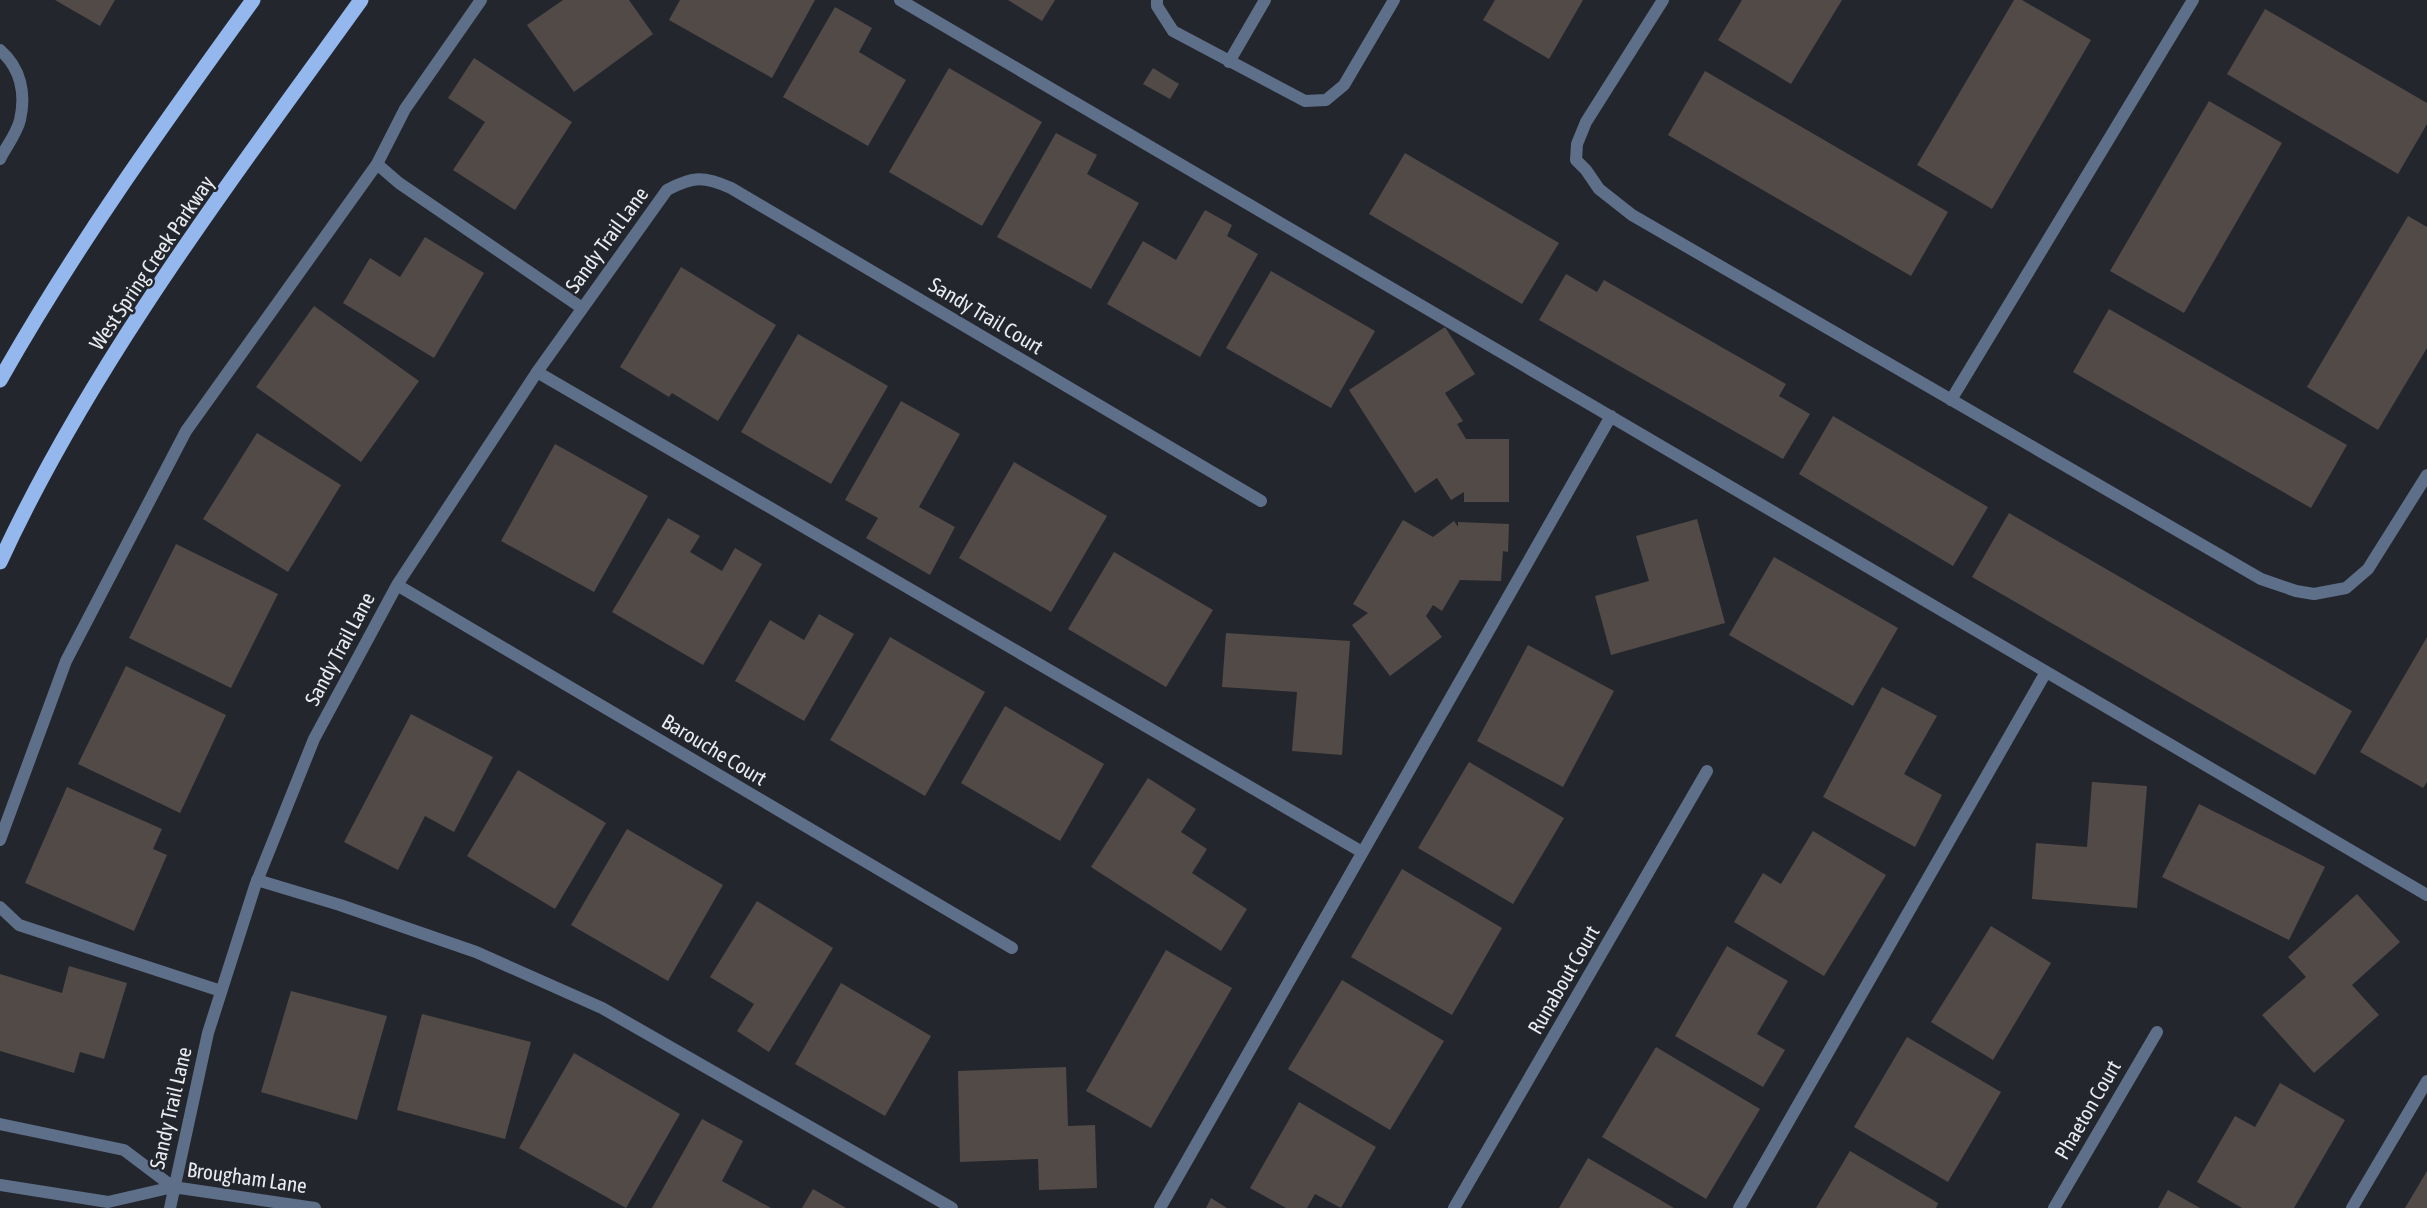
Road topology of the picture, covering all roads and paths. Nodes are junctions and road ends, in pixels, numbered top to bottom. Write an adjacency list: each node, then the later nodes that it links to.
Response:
1 (253, 0): 17 (main road)
2 (361, 0): 22 (main road, West Spring Creek Parkway)
3 (481, 0): 13 (street)
4 (900, 0): 19 (street)
5 (1157, 0): 11 (street)
6 (1265, 0): 11 (street)
7 (1394, 0): 11 (street)
8 (1663, 0): 18 (street)
9 (2193, 0): 18 (street)
10 (0, 51): 12 (street)
11 (1229, 62)
12 (0, 159)
13 (377, 164): 15 (street); 26 (street)
14 (687, 179): 15 (street, Sandy Trail Lane); 21 (street, Sandy Trail Court)
15 (582, 308): 16 (street, Sandy Trail Lane)
16 (537, 372): 23 (street, Sandy Trail Lane); 27 (street)
17 (0, 380)
18 (1952, 400): 20 (street)
19 (1611, 416): 24 (street); 27 (street)
20 (2427, 475)
21 (1261, 501)
22 (0, 562)
23 (397, 585): 28 (street, Sandy Trail Lane); 31 (street, Barouche Court)
24 (2046, 672): 29 (street); 43 (street)
25 (1707, 771): 42 (street, Runabout Court)
26 (0, 840)
27 (1362, 852): 41 (street)
28 (257, 880): 32 (street, Sandy Trail Lane); 40 (street)
29 (2427, 895)
30 (0, 907): 32 (street)
31 (1012, 948)
32 (221, 992): 37 (street, Sandy Trail Lane)
33 (2157, 1032): 44 (street, Phaeton Court)
34 (2427, 1081): 45 (street)
35 (0, 1124): 37 (street, Brougham Lane)
36 (0, 1185): 37 (street, Brougham Lane)
37 (173, 1187): 38 (street, Sandy Trail Lane); 39 (street, Brougham Lane)
38 (170, 1208)
39 (315, 1208)
40 (952, 1208)
41 (1160, 1208)
42 (1454, 1208)
43 (1739, 1208)
44 (2054, 1208)
45 (2352, 1208)

